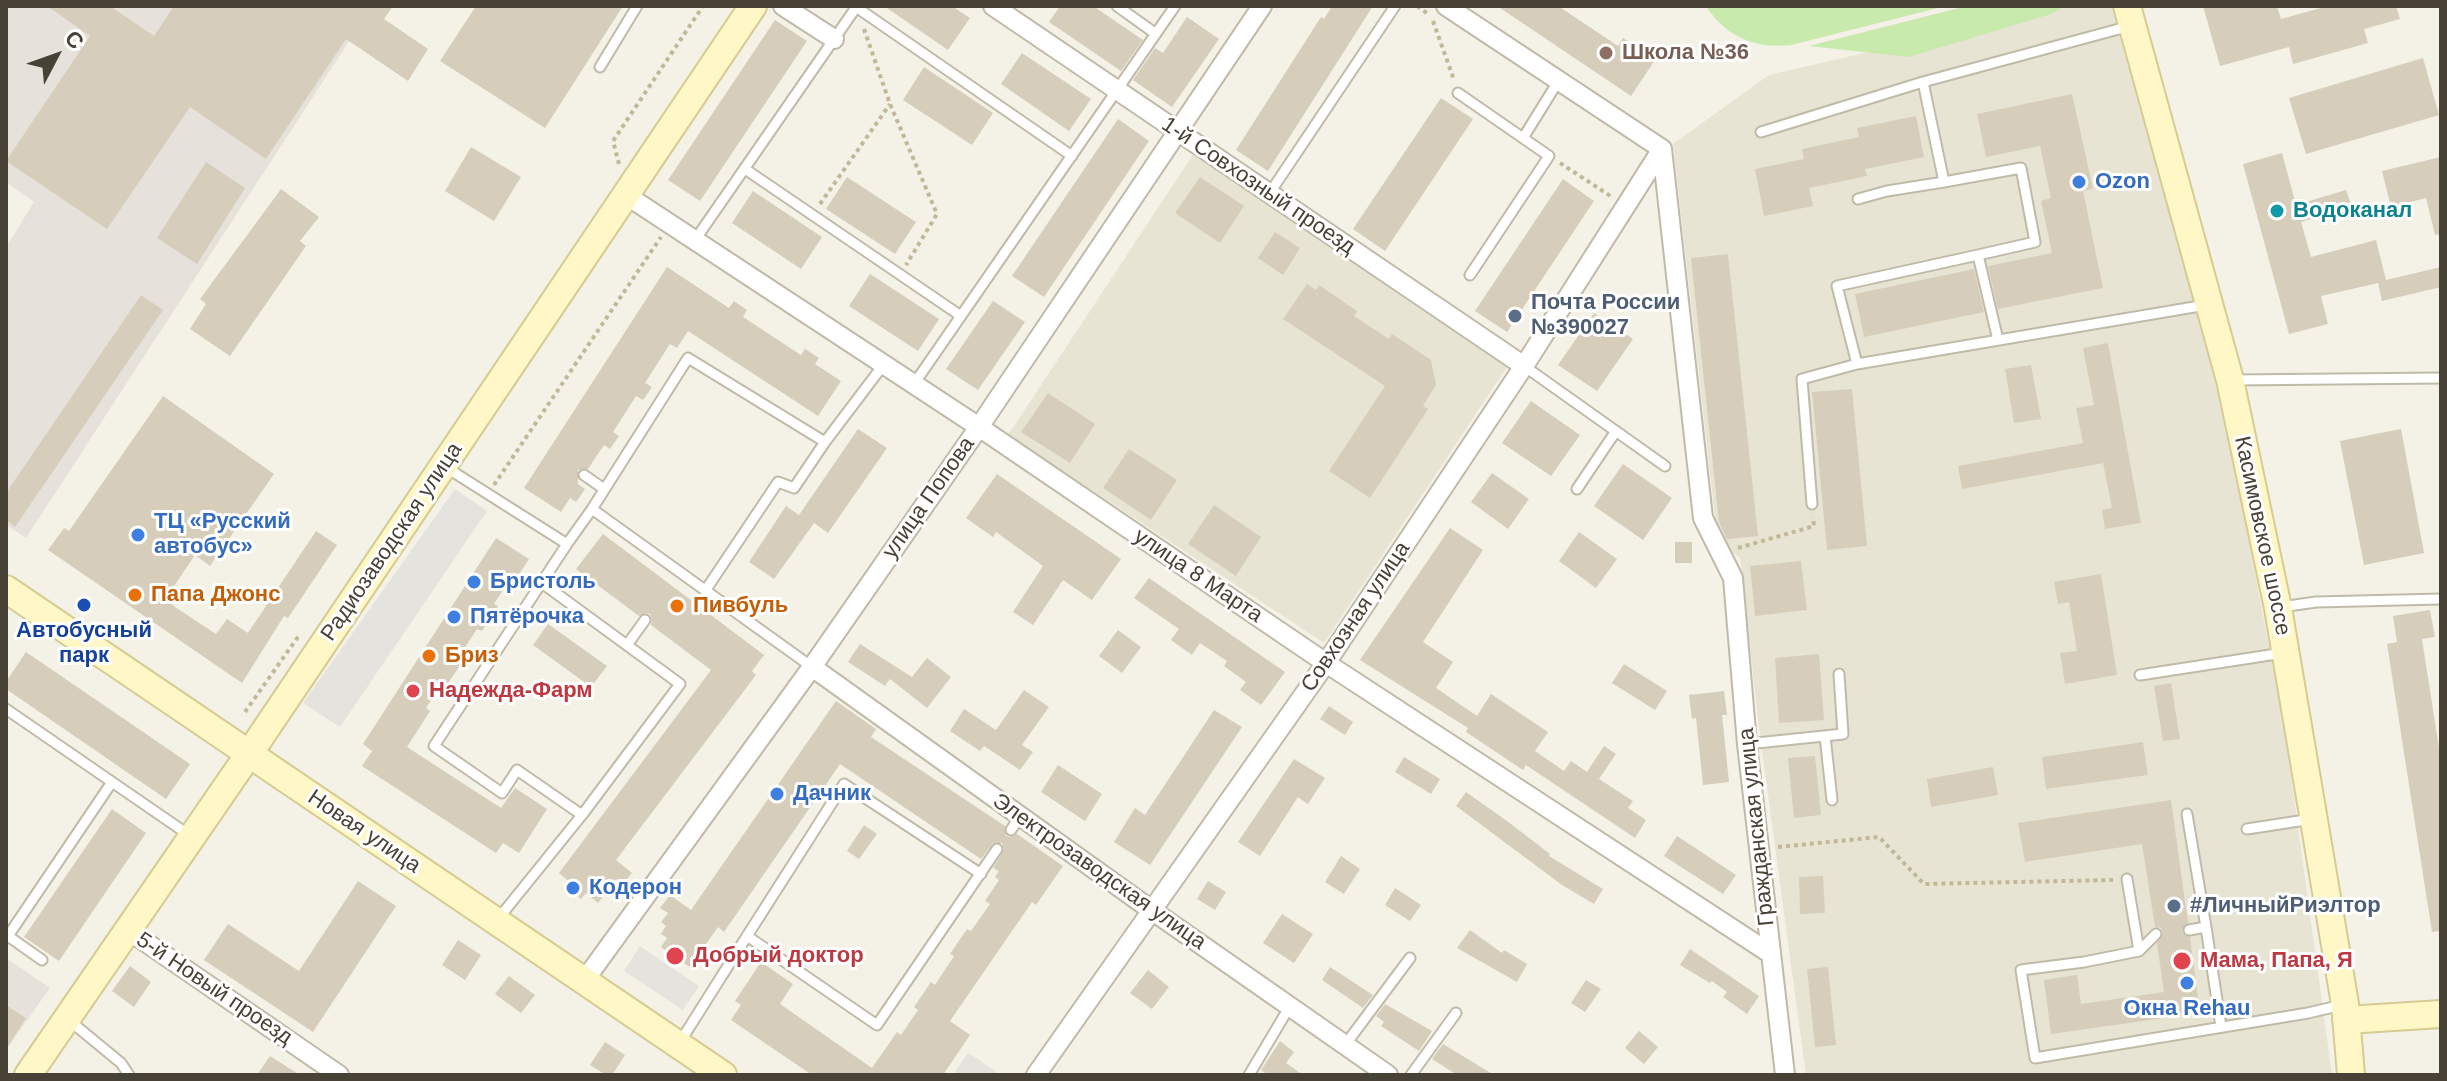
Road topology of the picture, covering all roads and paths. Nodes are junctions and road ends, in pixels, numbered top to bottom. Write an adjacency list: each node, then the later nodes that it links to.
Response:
1 (637, 6): 15 (lane)
2 (783, 6): 14 (street)
3 (993, 6): 18 (street, 1-й Совхозный проезд)
4 (1117, 6): 13 (lane)
5 (1175, 6): 13 (lane)
6 (1262, 6): 21 (street, улица Попова)
7 (1395, 6): 29 (lane)
8 (1417, 6): 19 (path)
9 (1446, 6): 16 (street)
10 (857, 7): 14 (lane); 20 (path); 25 (lane)
11 (746, 11): 30 (street, Радиозаводская улица)
12 (2129, 16): 17 (lane); 39 (street, Касимовское шоссе)
13 (1156, 34): 18 (lane)
14 (834, 39): 27 (lane)
15 (600, 67)
16 (1559, 80): 23 (lane); 24 (street)
17 (1923, 82): 22 (lane); 28 (lane)
18 (1118, 91): 21 (street, 1-й Совхозный проезд); 25 (lane)
19 (1458, 93): 23 (lane)
20 (890, 104): 33 (path); 37 (path)
21 (1177, 131): 29 (street, 1-й Совхозный проезд); 48 (street, улица Попова)
22 (1761, 132)
23 (1523, 138): 26 (lane)
24 (1662, 149): 44 (street, Совхозная улица); 60 (street)
25 (1072, 156): 40 (lane)
26 (1549, 156): 31 (path); 38 (lane)
27 (745, 169): 33 (lane); 35 (lane)
28 (1944, 182): 32 (lane); 36 (lane)
29 (1269, 194): 44 (street, 1-й Совхозный проезд)
30 (626, 195): 34 (street, улица 8 Марта); 51 (street, Радиозаводская улица)
31 (1615, 199)
32 (1858, 199)
33 (812, 214): 37 (lane)
34 (670, 224): 35 (street, улица 8 Марта); 56 (path)
35 (695, 240): 42 (street, улица 8 Марта)
36 (1978, 255): 41 (lane); 43 (lane)
37 (900, 274): 40 (lane)
38 (1470, 275)
39 (2209, 304): 41 (lane); 46 (street, Касимовское шоссе)
40 (961, 316): 47 (lane)
41 (1998, 340): 43 (lane)
42 (884, 364): 47 (street, улица 8 Марта); 50 (lane)
43 (1857, 364): 57 (lane)
44 (1524, 366): 49 (lane); 69 (street, Совхозная улица)
45 (2441, 378): 46 (lane)
46 (2230, 380): 65 (street, Касимовское шоссе)
47 (914, 384): 48 (street, улица 8 Марта)
48 (979, 427): 69 (street, улица 8 Марта); 70 (street, улица Попова)
49 (1616, 431): 52 (lane); 55 (lane)
50 (825, 442): 54 (lane); 63 (lane)
51 (444, 465): 56 (lane); 76 (street, Радиозаводская улица)
52 (1665, 466)
53 (584, 475): 54 (lane)
54 (604, 489): 58 (lane)
55 (1577, 489)
56 (488, 493): 59 (lane)
57 (1812, 504): 60 (path)
58 (592, 509): 59 (lane); 63 (lane)
59 (567, 544): 61 (lane)
60 (1721, 553): 75 (street, Гражданская улица)
61 (542, 583): 67 (lane); 80 (lane)
62 (6, 589): 76 (street, Новая улица)
63 (705, 591): 70 (lane)
64 (2441, 599): 65 (lane)
65 (2278, 608): 68 (street, Касимовское шоссе)
66 (645, 620): 67 (lane)
67 (627, 645): 80 (lane)
68 (2286, 653): 72 (lane); 81 (street, Касимовское шоссе)
69 (1326, 663): 88 (street, Совхозная улица); 96 (street, улица 8 Марта)
70 (812, 667): 88 (street, Электрозаводская улица); 99 (street, улица Попова)
71 (1839, 674): 74 (lane)
72 (2140, 675)
73 (6, 709): 77 (lane)
74 (1825, 736): 75 (lane); 78 (lane)
75 (1747, 744): 84 (street, Гражданская улица)
76 (249, 754): 83 (street, Радиозаводская улица); 89 (street, Новая улица)
77 (112, 782): 83 (lane); 98 (lane)
78 (1832, 800)
79 (2187, 814): 90 (lane)
80 (582, 815): 89 (lane)
81 (2315, 818): 82 (lane); 101 (street, Касимовское шоссе)
82 (2247, 829)
83 (192, 837): 91 (street, Радиозаводская улица)
84 (1759, 848): 87 (path); 96 (street, Гражданская улица)
85 (997, 849): 86 (lane)
86 (981, 874): 94 (lane); 94 (lane)
87 (2127, 879): 95 (lane)
88 (1150, 909): 100 (street, Электрозаводская улица); 112 (street, Совхозная улица)
89 (496, 922): 99 (street, Новая улица)
90 (2206, 927): 92 (lane); 105 (lane)
91 (128, 930): 104 (street, Радиозаводская улица); 110 (street, 5-й Новый проезд)
92 (2189, 930)
93 (2156, 934): 95 (lane)
94 (747, 936): 106 (lane)
95 (2139, 951): 105 (lane)
96 (1771, 954): 116 (street, Гражданская улица)
97 (1410, 958): 107 (lane)
98 (42, 960)
99 (584, 981): 106 (street, Новая улица)
100 (1290, 1006): 107 (street, Электрозаводская улица); 113 (lane)
101 (2346, 1012): 103 (street); 105 (lane); 117 (street, Касимовское шоссе)
102 (1456, 1013): 115 (lane)
103 (2441, 1014)
104 (67, 1018): 108 (street, Радиозаводская улица); 109 (lane)
105 (2221, 1027)
106 (678, 1045): 111 (street, Новая улица)
107 (1345, 1045): 114 (street, Электрозаводская улица)
108 (28, 1075)
109 (129, 1075)
110 (339, 1075)
111 (723, 1075)
112 (1036, 1075)
113 (1249, 1075)
114 (1388, 1075)
115 (1411, 1075)
116 (1785, 1075)
117 (2351, 1075)

